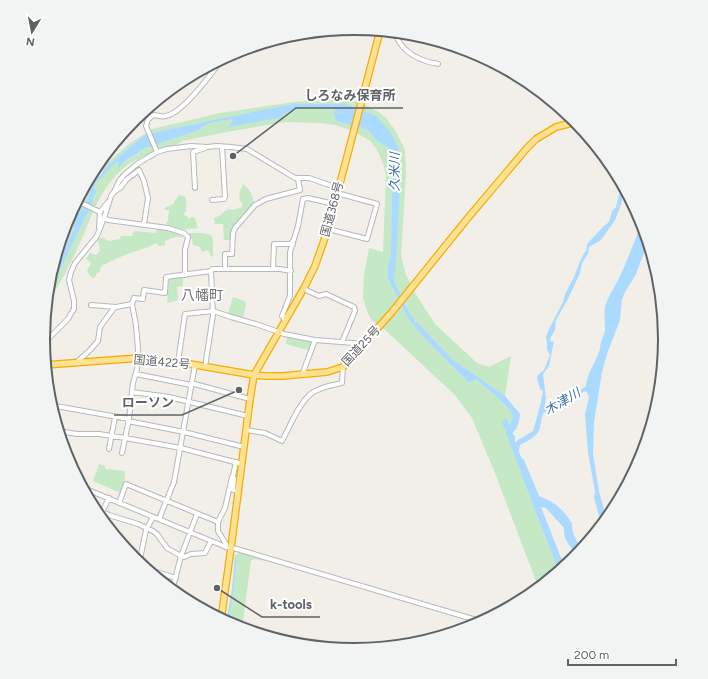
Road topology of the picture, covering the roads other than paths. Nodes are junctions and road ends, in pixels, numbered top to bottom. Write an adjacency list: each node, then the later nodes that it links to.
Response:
1 (381, 37): 11 (highway, 国道368号)
2 (397, 39): 3 (street)
3 (438, 64)
4 (214, 69): 8 (street)
5 (569, 124): 38 (highway, 国道25号)
6 (207, 147): 7 (street); 8 (street); 10 (street)
7 (222, 147): 9 (street); 14 (street)
8 (157, 152): 12 (street)
9 (298, 178): 11 (street); 23 (street)
10 (195, 188)
11 (338, 190): 16 (highway, 国道368号); 20 (street)
12 (114, 192): 13 (street); 19 (street)
13 (110, 200): 17 (street); 18 (street)
14 (212, 200)
15 (82, 203): 17 (street)
16 (334, 204): 20 (highway, 国道368号); 22 (street)
17 (100, 212): 21 (street)
18 (104, 218): 19 (street); 21 (street)
19 (144, 224): 27 (street)
20 (328, 229): 28 (highway, 国道368号)
21 (99, 231): 35 (street)
22 (292, 243): 24 (street); 26 (street)
23 (225, 269): 24 (street); 25 (street)
24 (273, 269): 26 (street)
25 (211, 271): 27 (street); 32 (street)
26 (291, 271): 33 (street)
27 (185, 275): 29 (street)
28 (304, 288): 33 (highway, 国道368号); 37 (street)
29 (132, 304): 31 (street); 39 (street)
30 (91, 305): 31 (street)
31 (116, 306): 41 (street)
32 (213, 311): 34 (street); 40 (street); 44 (street)
33 (285, 320): 34 (highway, 国道368号)
34 (278, 332): 36 (street); 47 (highway, 国道368号)
35 (50, 335)
36 (315, 340): 37 (street); 48 (street)
37 (342, 342): 38 (street)
38 (362, 345): 45 (highway, 国道25号)
39 (139, 358): 40 (highway, 国道422号); 41 (highway, 国道422号); 46 (street)
40 (178, 362): 43 (highway, 国道422号)
41 (76, 363): 42 (highway, 国道422号)
42 (51, 365)
43 (195, 365): 44 (highway, 国道422号); 49 (street)
44 (205, 367): 47 (highway, 国道422号)
45 (343, 367): 48 (highway, 国道25号); 57 (street)
46 (136, 374): 49 (street); 50 (street)
47 (254, 375): 48 (highway, 国道25号); 51 (highway)
48 (302, 375)
49 (191, 384): 51 (street); 52 (street)
50 (132, 392): 52 (street); 56 (street)
51 (250, 399): 54 (highway)
52 (189, 402): 54 (street); 59 (street)
53 (57, 406): 55 (street)
54 (248, 416): 57 (highway)
55 (115, 417): 56 (street); 60 (street)
56 (128, 420): 59 (street); 61 (street)
57 (246, 430): 62 (highway)
58 (64, 432): 60 (street)
59 (184, 432): 62 (street); 63 (street)
60 (111, 436): 61 (street); 64 (street)
61 (125, 438): 63 (street); 65 (street)
62 (244, 447): 66 (highway)
63 (181, 448): 66 (street); 71 (street)
64 (109, 449)
65 (122, 453)
66 (239, 463): 67 (street); 69 (highway)
67 (232, 477): 69 (street); 78 (street)
68 (89, 490): 70 (street)
69 (238, 492): 82 (highway)
70 (109, 498): 72 (street); 73 (street)
71 (167, 501): 72 (street); 75 (street); 77 (street)
72 (119, 503): 76 (street)
73 (102, 511)
74 (104, 513): 79 (street)
75 (198, 514): 78 (street); 80 (street)
76 (153, 517): 77 (street); 79 (street)
77 (159, 519): 80 (street)
78 (218, 522): 82 (street)
79 (147, 528): 83 (street); 84 (street)
80 (190, 532): 81 (street); 83 (street)
81 (211, 541): 82 (street); 83 (street)
82 (229, 548): 88 (highway); 89 (street)
83 (181, 556): 86 (street)
84 (141, 557)
85 (159, 573): 86 (street)
86 (176, 578): 87 (street)
87 (174, 585)
88 (221, 614)
89 (474, 619)

